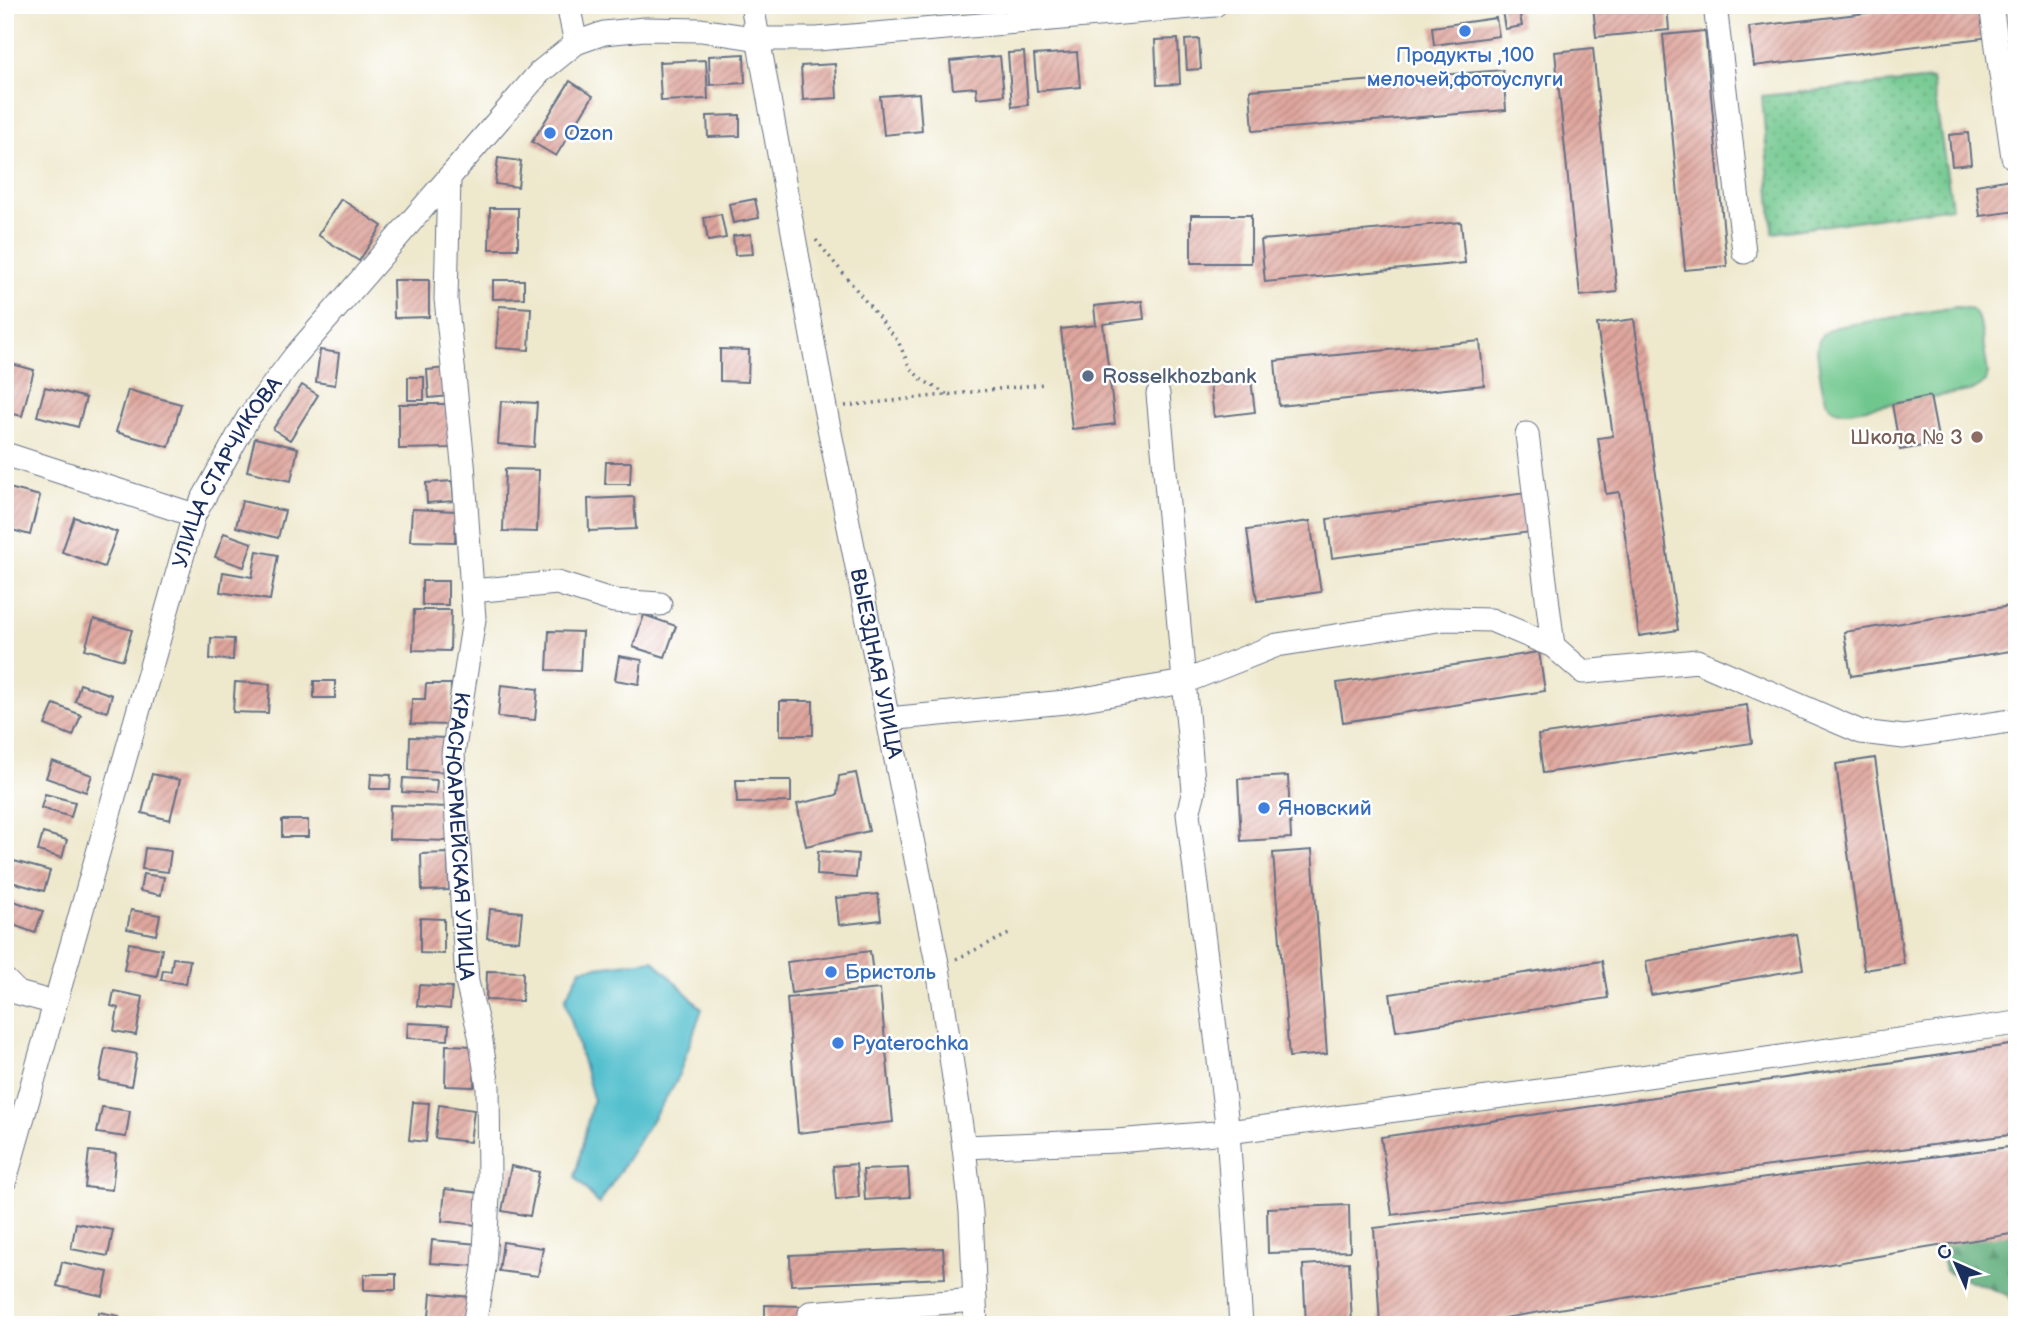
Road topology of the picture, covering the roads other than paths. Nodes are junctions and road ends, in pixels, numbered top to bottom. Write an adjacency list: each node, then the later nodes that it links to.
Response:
1 (568, 5): 8 (street)
2 (752, 5): 7 (street, ВЫЕЗДНАЯ УЛИЦА)
3 (1215, 5): 6 (street, УЛИЦА СТАРЧИКОВА)
4 (1715, 5): 11 (street)
5 (1992, 5): 9 (street)
6 (1098, 10): 7 (street, УЛИЦА СТАРЧИКОВА)
7 (759, 39): 8 (street, УЛИЦА СТАРЧИКОВА); 20 (street, ВЫЕЗДНАЯ УЛИЦА)
8 (576, 43): 10 (street, УЛИЦА СТАРЧИКОВА)
9 (2013, 157)
10 (449, 177): 15 (street, УЛИЦА СТАРЧИКОВА); 16 (street, КРАСНОАРМЕЙСКАЯ УЛИЦА)
11 (1744, 252)
12 (1158, 394): 19 (street)
13 (1527, 434): 18 (street)
14 (5, 454): 15 (street)
15 (194, 514): 23 (street, УЛИЦА СТАРЧИКОВА)
16 (472, 591): 17 (street); 30 (street, КРАСНОАРМЕЙСКАЯ УЛИЦА)
17 (660, 604)
18 (1553, 646): 19 (street); 21 (street)
19 (1184, 682): 20 (street); 25 (street)
20 (888, 719): 26 (street, ВЫЕЗДНАЯ УЛИЦА)
21 (2017, 720)
22 (5, 980): 23 (street)
23 (55, 1003): 27 (street, УЛИЦА СТАРЧИКОВА)
24 (2017, 1023): 25 (street)
25 (1228, 1132): 26 (street); 33 (street)
26 (964, 1147): 28 (street, ВЫЕЗДНАЯ УЛИЦА)
27 (5, 1180)
28 (975, 1300): 29 (street); 32 (street, ВЫЕЗДНАЯ УЛИЦА)
29 (880, 1316): 31 (street)
30 (474, 1325)
31 (809, 1325)
32 (976, 1325)
33 (1241, 1325)

